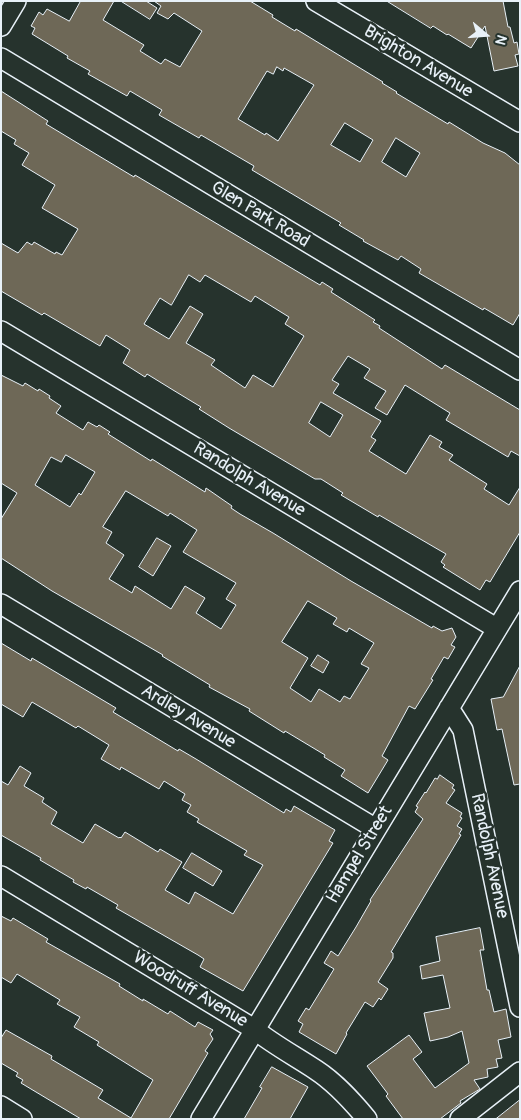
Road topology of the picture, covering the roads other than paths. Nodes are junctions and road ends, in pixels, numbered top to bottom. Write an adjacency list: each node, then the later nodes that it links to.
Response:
1 (16, 1): 3 (street)
2 (316, 1): 5 (street, Brighton Avenue)
3 (1, 26)
4 (1, 58): 7 (street, Glen Park Road)
5 (520, 122)
6 (1, 331): 10 (street, Randolph Avenue)
7 (520, 370)
8 (520, 591): 10 (street, Hampel Street)
9 (1, 604): 12 (street, Ardley Avenue)
10 (496, 628): 11 (street, Hampel Street)
11 (449, 708): 12 (street, Hampel Street); 14 (street, Randolph Avenue)
12 (376, 829): 15 (street, Hampel Street)
13 (1, 876): 15 (street, Woodruff Avenue)
14 (520, 1007)
15 (254, 1029): 19 (street, Hampel Street); 20 (street, Woodruff Avenue)
16 (520, 1072): 21 (street)
17 (1, 1106): 18 (street)
18 (22, 1119)
19 (200, 1119)
20 (367, 1119)
21 (460, 1119)

